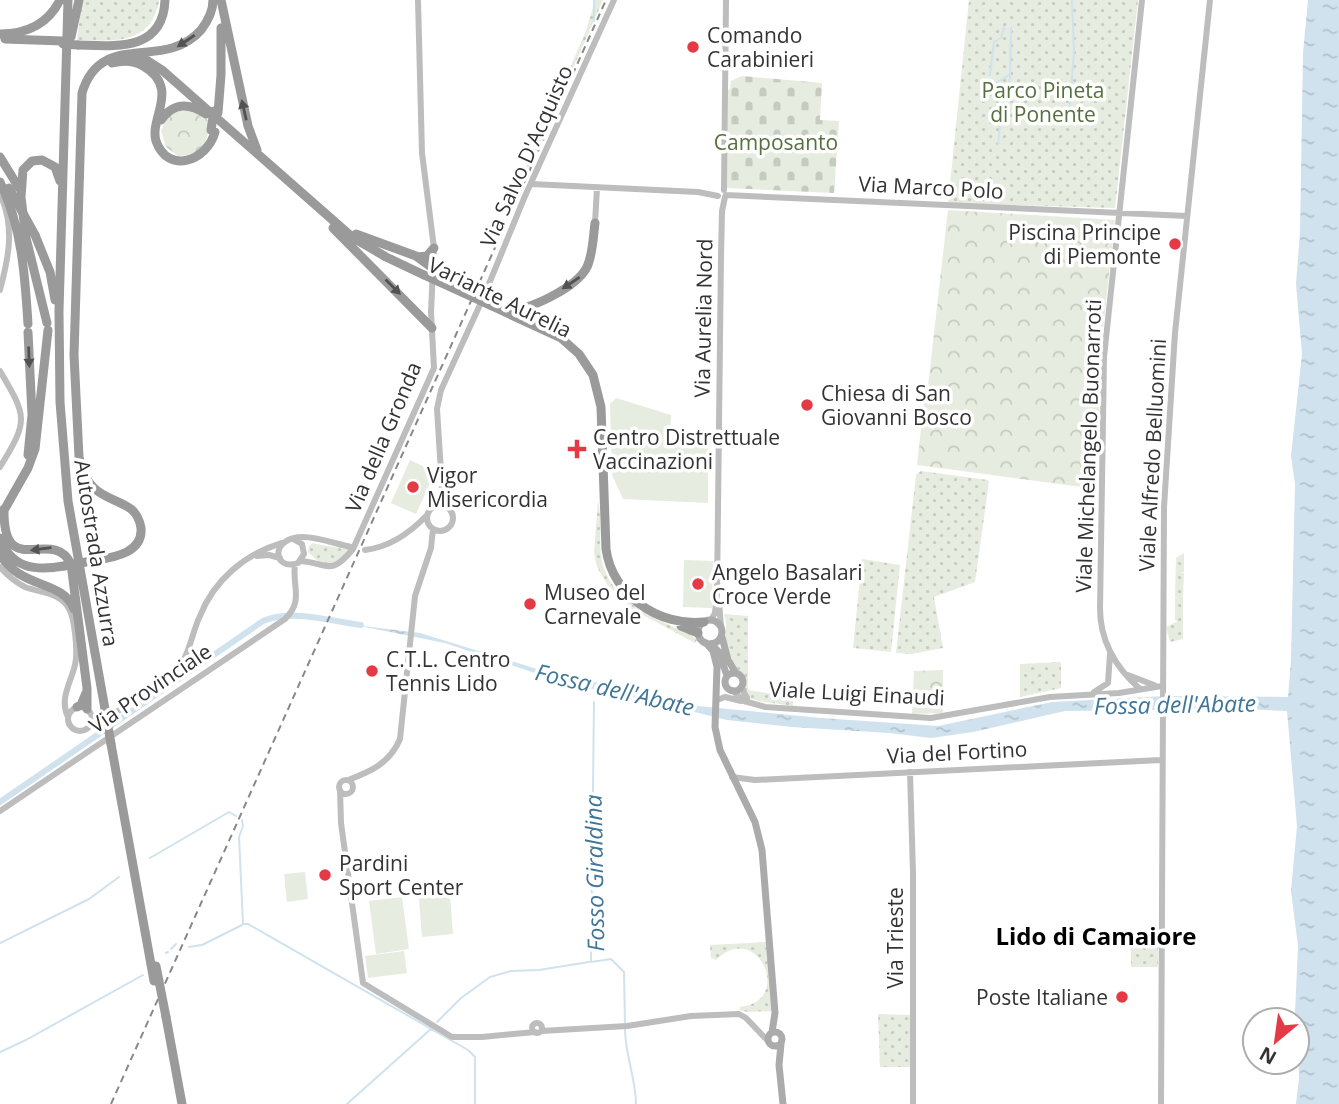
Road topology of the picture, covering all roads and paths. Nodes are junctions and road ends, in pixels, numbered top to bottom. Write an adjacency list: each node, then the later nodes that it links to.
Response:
1 (60, 0): 11 (highway)
2 (70, 0): 12 (highway, Autostrada Azzurra); 30 (highway, Autostrada Azzurra)
3 (79, 0): 12 (highway)
4 (162, 0): 12 (highway)
5 (217, 0): 13 (highway, one-way to 13); 15 (highway); 18 (highway, one-way to 5)
6 (418, 0): 31 (street, Via della Gronda)
7 (614, 0): 20 (street, Via Salvo D'Acquisto)
8 (726, 0): 23 (street, Via Aurelia Nord)
9 (1142, 0): 26 (street, Viale Michelangelo Buonarroti)
10 (1210, 0): 27 (street, Viale Alfredo Belluomini)
11 (1, 38): 12 (highway)
12 (71, 42): 88 (highway, Autostrada Azzurra)
13 (139, 59): 14 (highway); 14 (highway); 15 (highway, Variante Aurelia); 16 (highway); 18 (highway)
14 (90, 75): 52 (highway, bridge)
15 (214, 113): 16 (highway, bridge); 16 (highway); 28 (highway, Variante Aurelia)
16 (213, 131)
17 (0, 157): 25 (highway)
18 (275, 169): 28 (highway, Variante Aurelia)
19 (0, 173): 21 (highway)
20 (531, 184): 22 (street, Via Marco Polo); 44 (street, Via Salvo D'Acquisto)
21 (4, 185): 40 (highway, bridge); 43 (highway, one-way to 43)
22 (599, 193): 23 (street, Via Marco Polo); 29 (street)
23 (720, 193): 26 (street, Via Marco Polo); 67 (street, Via Aurelia Nord)
24 (0, 194): 34 (street)
25 (21, 197): 30 (highway); 43 (highway)
26 (1115, 213): 27 (street, Via Marco Polo); 74 (street, Viale Michelangelo Buonarroti)
27 (1187, 216): 79 (street, Viale Alfredo Belluomini)
28 (327, 219): 32 (highway); 35 (highway, Variante Aurelia, bridge); 37 (highway, one-way to 37)
29 (595, 223): 35 (highway, one-way to 35)
30 (62, 224): 40 (highway, Autostrada Azzurra)
31 (434, 248): 32 (highway); 33 (street, Via della Gronda)
32 (416, 257): 33 (highway)
33 (434, 269): 36 (street, Via della Gronda)
34 (0, 290)
35 (495, 308): 38 (highway, Variante Aurelia)
36 (431, 312): 37 (highway); 39 (street, Via della Gronda)
37 (419, 313): 39 (highway)
38 (534, 326): 69 (highway, Variante Aurelia); 71 (highway, Variante Aurelia)
39 (432, 328): 64 (street, Via della Gronda)
40 (58, 363): 88 (highway, Autostrada Azzurra)
41 (0, 371): 42 (street)
42 (0, 467)
43 (22, 477): 47 (highway)
44 (442, 488): 45 (street, Via Salvo D'Acquisto); 46 (street, Via Salvo D'Acquisto)
45 (445, 506): 46 (street); 51 (street)
46 (433, 507): 48 (street)
47 (2, 513): 68 (highway, one-way to 47)
48 (427, 515): 49 (street); 50 (street)
49 (432, 528): 50 (street); 51 (street); 57 (street)
50 (412, 530): 58 (street)
51 (446, 530): 57 (street)
52 (0, 538)
53 (293, 539): 54 (street); 55 (street); 59 (street)
54 (320, 540): 56 (street); 59 (street)
55 (282, 543): 61 (street); 62 (street)
56 (351, 547)
57 (431, 548): 94 (street)
58 (365, 550)
59 (304, 551): 63 (street); 64 (street)
60 (0, 554): 68 (highway)
61 (255, 556): 62 (street); 88 (street)
62 (282, 561): 63 (street); 66 (street)
63 (298, 563): 64 (street); 66 (street, Via Provinciale)
64 (317, 565)
65 (0, 567): 83 (street)
66 (295, 581): 99 (street, Via Provinciale)
67 (717, 593): 69 (street, Via Aurelia Nord); 70 (street, Via Aurelia Nord)
68 (78, 619): 87 (highway)
69 (708, 621): 70 (main road); 71 (main road)
70 (721, 626): 72 (main road)
71 (698, 633): 73 (main road)
72 (722, 637): 73 (main road); 77 (main road)
73 (708, 644): 75 (main road); 78 (main road)
74 (1110, 652): 76 (street, Viale Michelangelo Buonarroti); 82 (street, Viale Michelangelo Buonarroti)
75 (717, 667): 78 (main road); 85 (main road)
76 (1122, 671): 79 (street); 81 (street, Viale Michelangelo Buonarroti)
77 (736, 674): 78 (main road); 80 (main road)
78 (728, 685): 80 (main road); 84 (street, Viale Luigi Einaudi); 85 (main road)
79 (1161, 686): 81 (street, Viale Luigi Einaudi); 92 (street, Viale Alfredo Belluomini)
80 (741, 687): 86 (street, Viale Luigi Einaudi)
81 (1140, 689): 82 (street, Viale Luigi Einaudi)
82 (1086, 694): 86 (street, Viale Luigi Einaudi)
83 (65, 697): 87 (street); 89 (street)
84 (744, 701): 85 (street, Viale Luigi Einaudi); 86 (street, Viale Luigi Einaudi)
85 (716, 703): 96 (main road)
86 (757, 705)
87 (83, 709): 88 (street); 89 (street); 90 (street)
88 (106, 712): 90 (street); 91 (highway, Autostrada Azzurra, bridge)
89 (68, 717): 90 (street)
90 (90, 724)
91 (113, 743): 101 (highway, Autostrada Azzurra, bridge); 101 (highway, Autostrada Azzurra, bridge)
92 (1161, 760): 93 (street, Via del Fortino); 106 (street, Viale Alfredo Belluomini)
93 (910, 772): 96 (street, Via del Fortino); 105 (street, Via Trieste)
94 (365, 774): 95 (street); 98 (street)
95 (348, 780): 97 (street); 98 (street)
96 (740, 784): 102 (main road)
97 (340, 790): 98 (street); 100 (street)
98 (352, 790): 100 (street)
99 (0, 811)
100 (341, 815): 102 (street)
101 (164, 1019): 103 (highway, Autostrada Azzurra)
102 (774, 1038): 104 (main road)
103 (180, 1104)
104 (783, 1104)
105 (913, 1104)
106 (1161, 1104)

